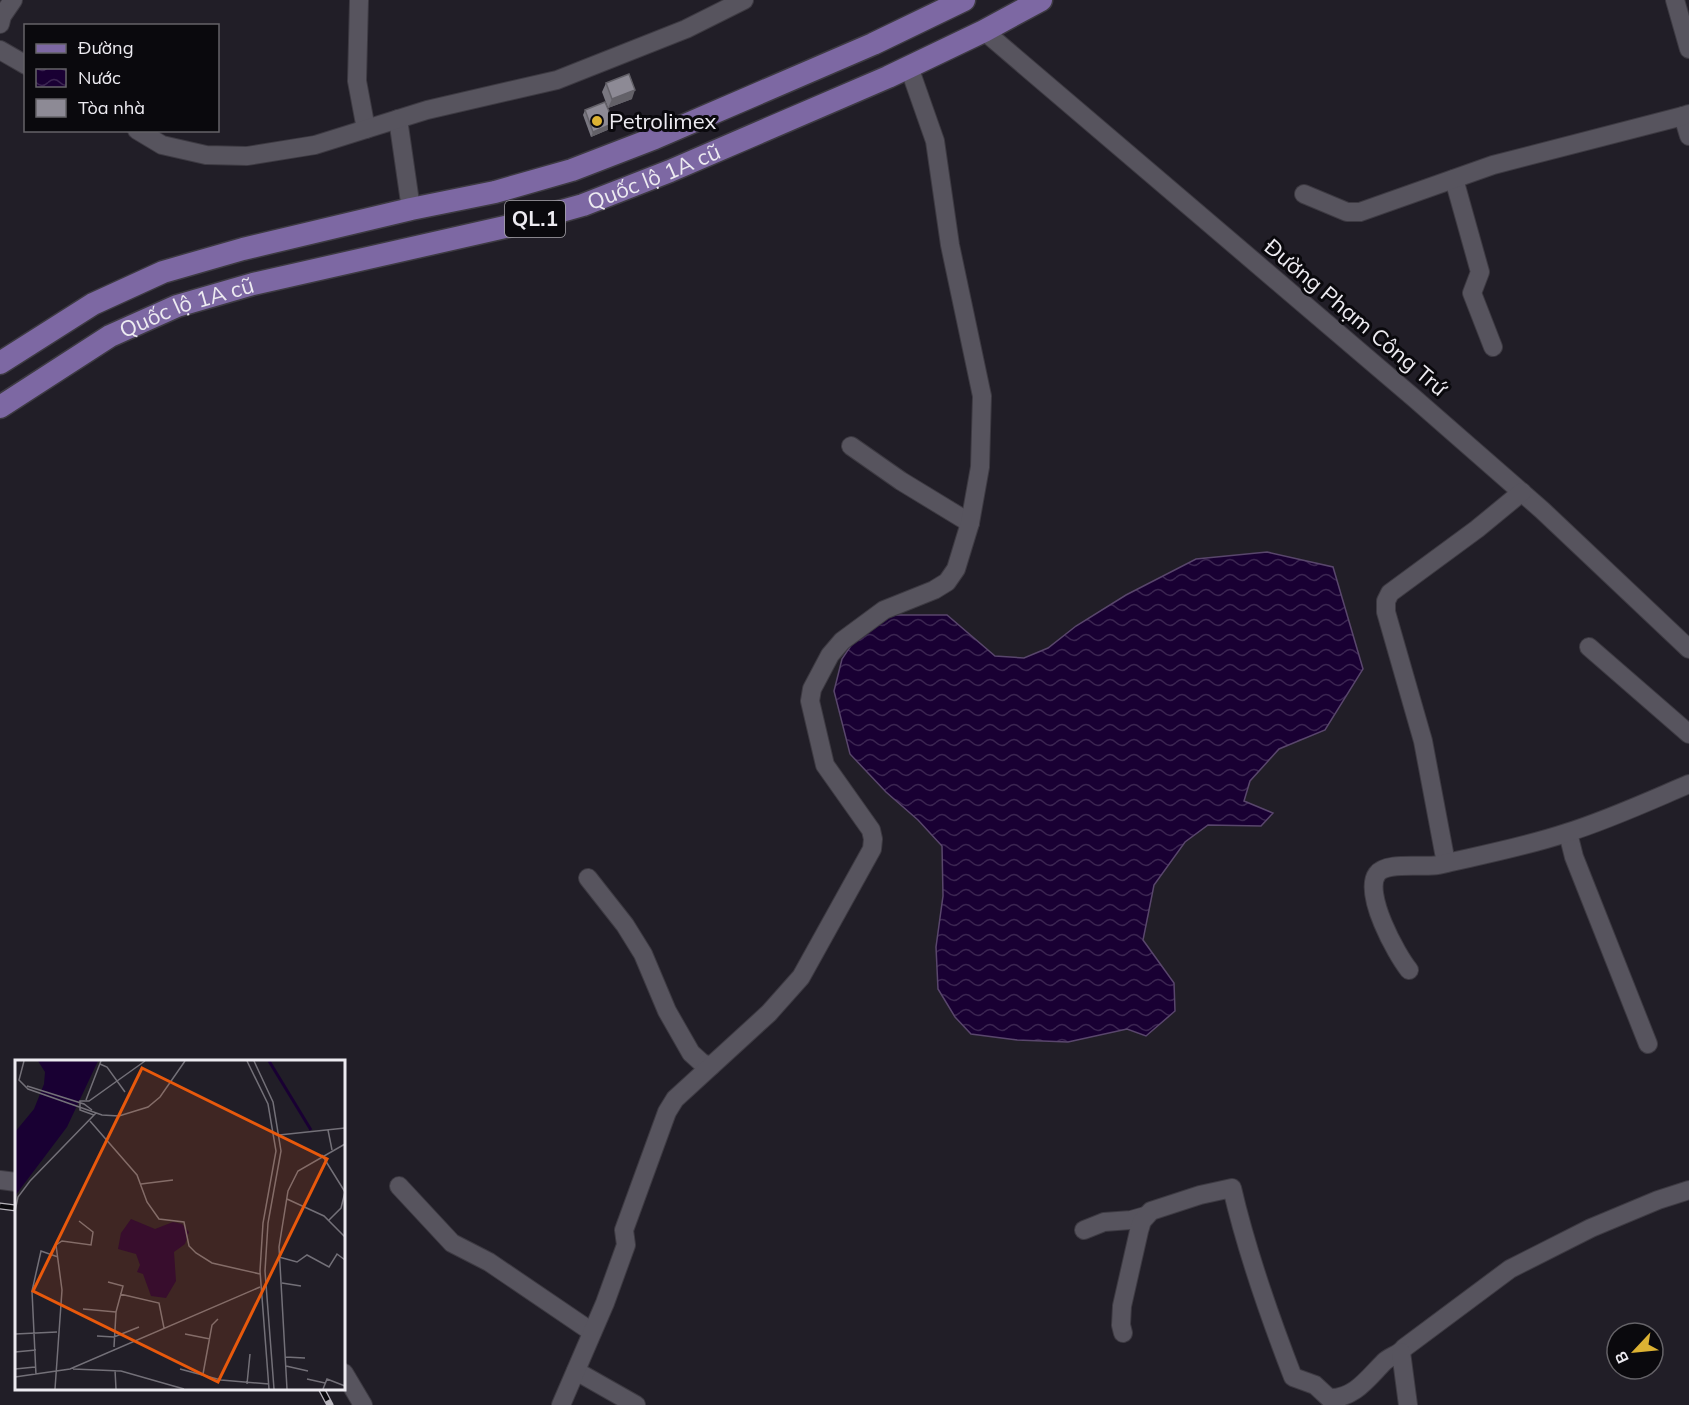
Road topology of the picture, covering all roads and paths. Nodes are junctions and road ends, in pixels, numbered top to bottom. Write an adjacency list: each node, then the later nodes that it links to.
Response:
1 (13, 0): 7 (street)
2 (359, 0): 15 (street)
3 (742, 0): 14 (street)
4 (965, 0): 8 (main road); 20 (main road, Quốc lộ 1A cũ / QL.1)
5 (1041, 0): 8 (main road, Quốc lộ 1A cũ / QL.1)
6 (1675, 0): 9 (street)
7 (0, 24)
8 (984, 31): 12 (main road, Quốc lộ 1A cũ / QL.1); 25 (street, Đường Phạm Công Trứ)
9 (1689, 49)
10 (0, 50): 11 (street)
11 (24, 64)
12 (909, 67): 23 (main road, Quốc lộ 1A cũ / QL.1); 26 (street)
13 (1686, 115): 17 (street); 18 (street)
14 (398, 119): 15 (street); 20 (street)
15 (366, 129): 16 (street)
16 (140, 132)
17 (1689, 136)
18 (1454, 179): 19 (street); 21 (street)
19 (1304, 194)
20 (411, 209): 22 (main road, Quốc lộ 1A cũ / QL.1)
21 (1493, 347)
22 (0, 364): 23 (main road)
23 (9, 401)
24 (851, 446): 26 (street)
25 (1522, 492): 28 (street, Đường Phạm Công Trứ); 32 (street)
26 (970, 523): 36 (street)
27 (1589, 647): 29 (street)
28 (1689, 649)
29 (1689, 734)
30 (1689, 784): 31 (street)
31 (1568, 833): 32 (street); 35 (street)
32 (1446, 863): 34 (street)
33 (588, 878): 36 (street)
34 (1409, 970)
35 (1648, 1044)
36 (711, 1066): 43 (street)
37 (0, 1180): 38 (street)
38 (15, 1182)
39 (399, 1186): 43 (street)
40 (1689, 1190): 45 (street)
41 (1145, 1216): 42 (street); 44 (street); 45 (street)
42 (1084, 1230)
43 (592, 1332): 46 (street)
44 (1123, 1333)
45 (1401, 1352): 51 (street)
46 (576, 1371): 49 (street); 50 (street)
47 (345, 1376): 48 (street)
48 (363, 1405)
49 (561, 1405)
50 (636, 1405)
51 (1408, 1405)

